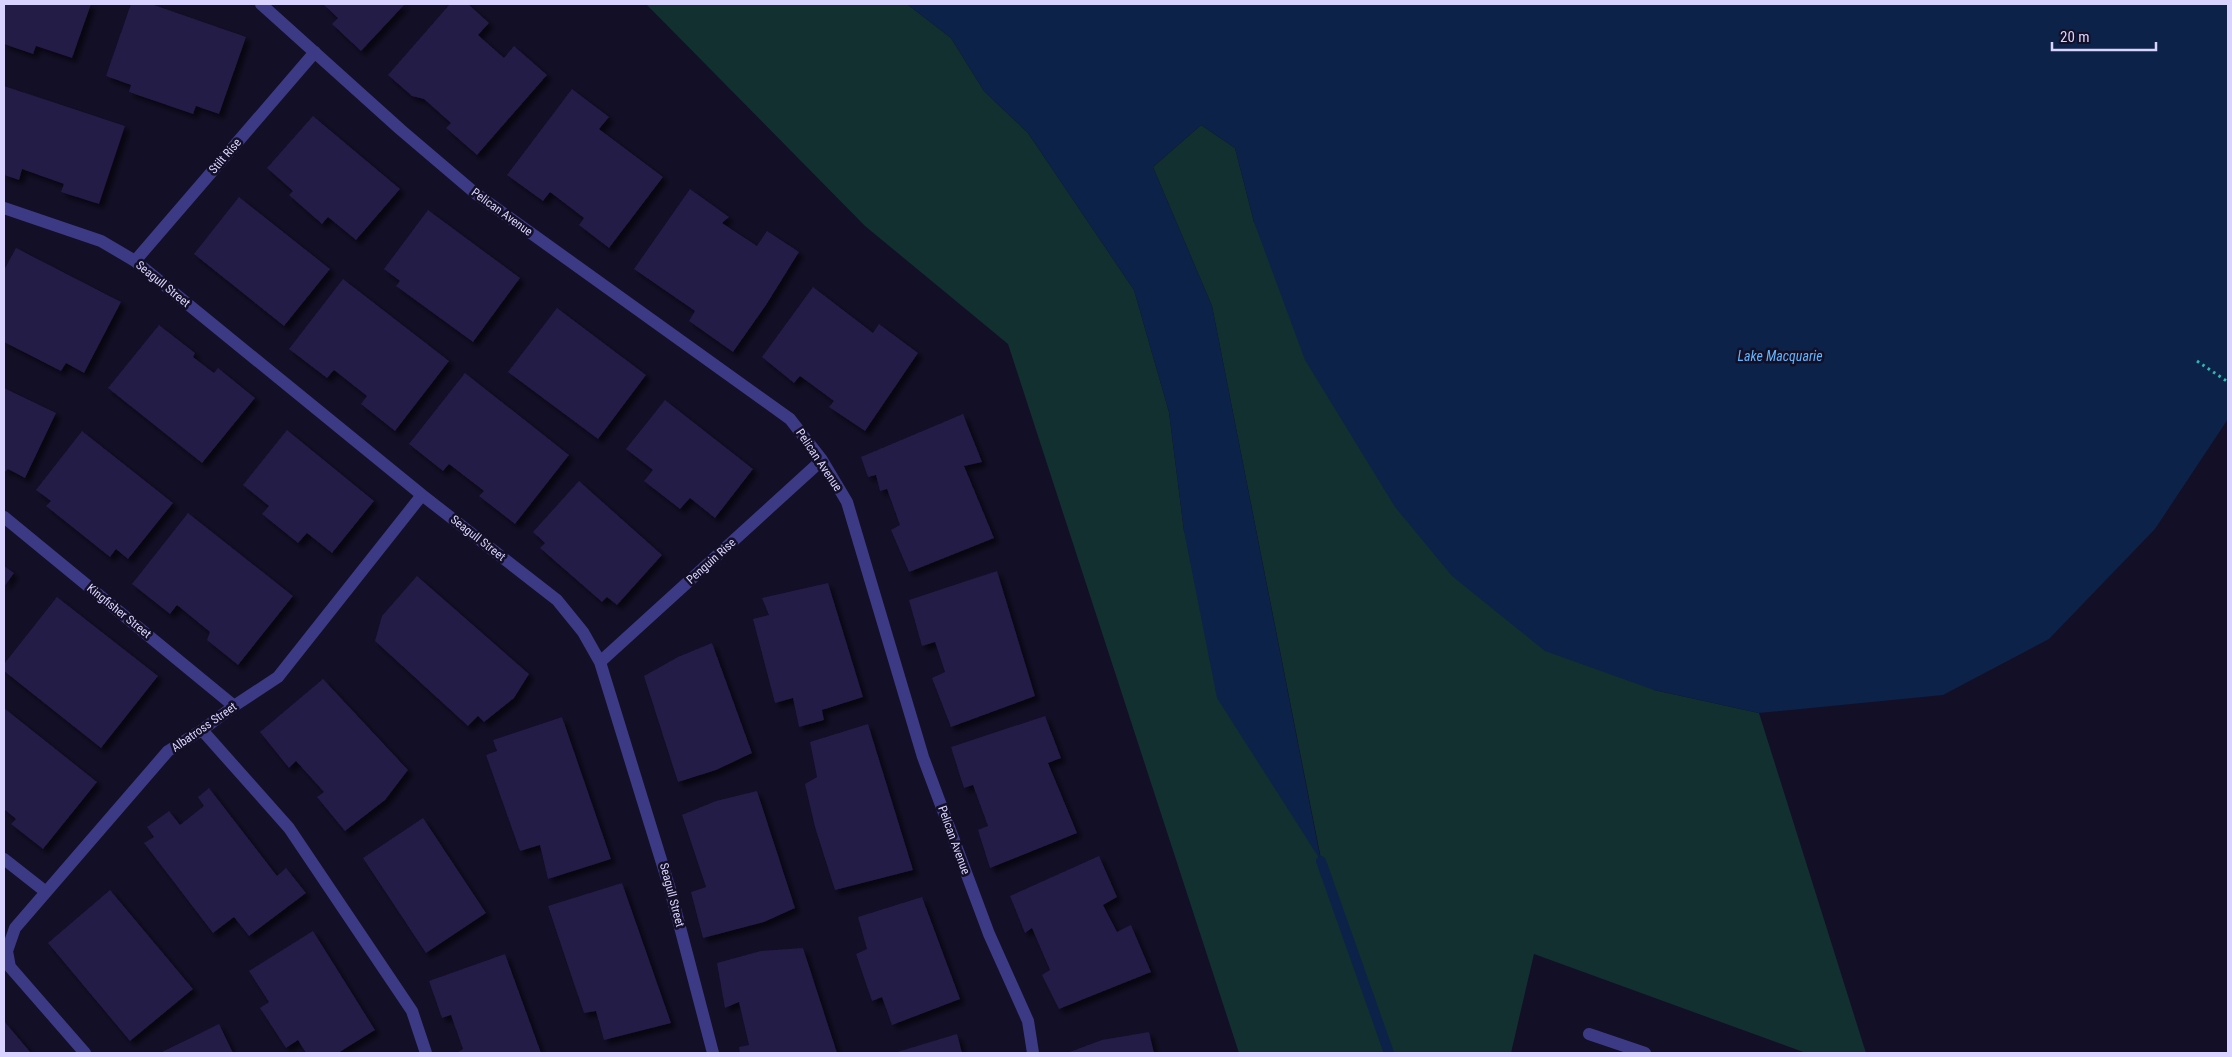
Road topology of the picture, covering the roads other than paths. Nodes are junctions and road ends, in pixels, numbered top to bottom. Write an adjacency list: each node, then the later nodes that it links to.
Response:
1 (261, 4): 2 (street, Pelican Avenue)
2 (315, 52): 4 (street, Stilt Rise); 5 (street, Pelican Avenue)
3 (4, 208): 4 (street, Seagull Street)
4 (135, 261): 6 (street, Seagull Street)
5 (822, 460): 8 (street, Penguin Rise); 17 (street, Pelican Avenue)
6 (422, 495): 8 (street, Seagull Street); 9 (street, Albatross Street)
7 (4, 517): 9 (street, Kingfisher Street)
8 (600, 662): 16 (street, Seagull Street)
9 (234, 706): 10 (street, Albatross Street)
10 (202, 730): 12 (street, Albatross Street); 15 (street)
11 (4, 859): 12 (street)
12 (46, 892): 14 (street, Albatross Street)
13 (1589, 1034): 18 (street)
14 (85, 1053)
15 (426, 1053)
16 (713, 1053)
17 (1033, 1053)
18 (1646, 1053)

